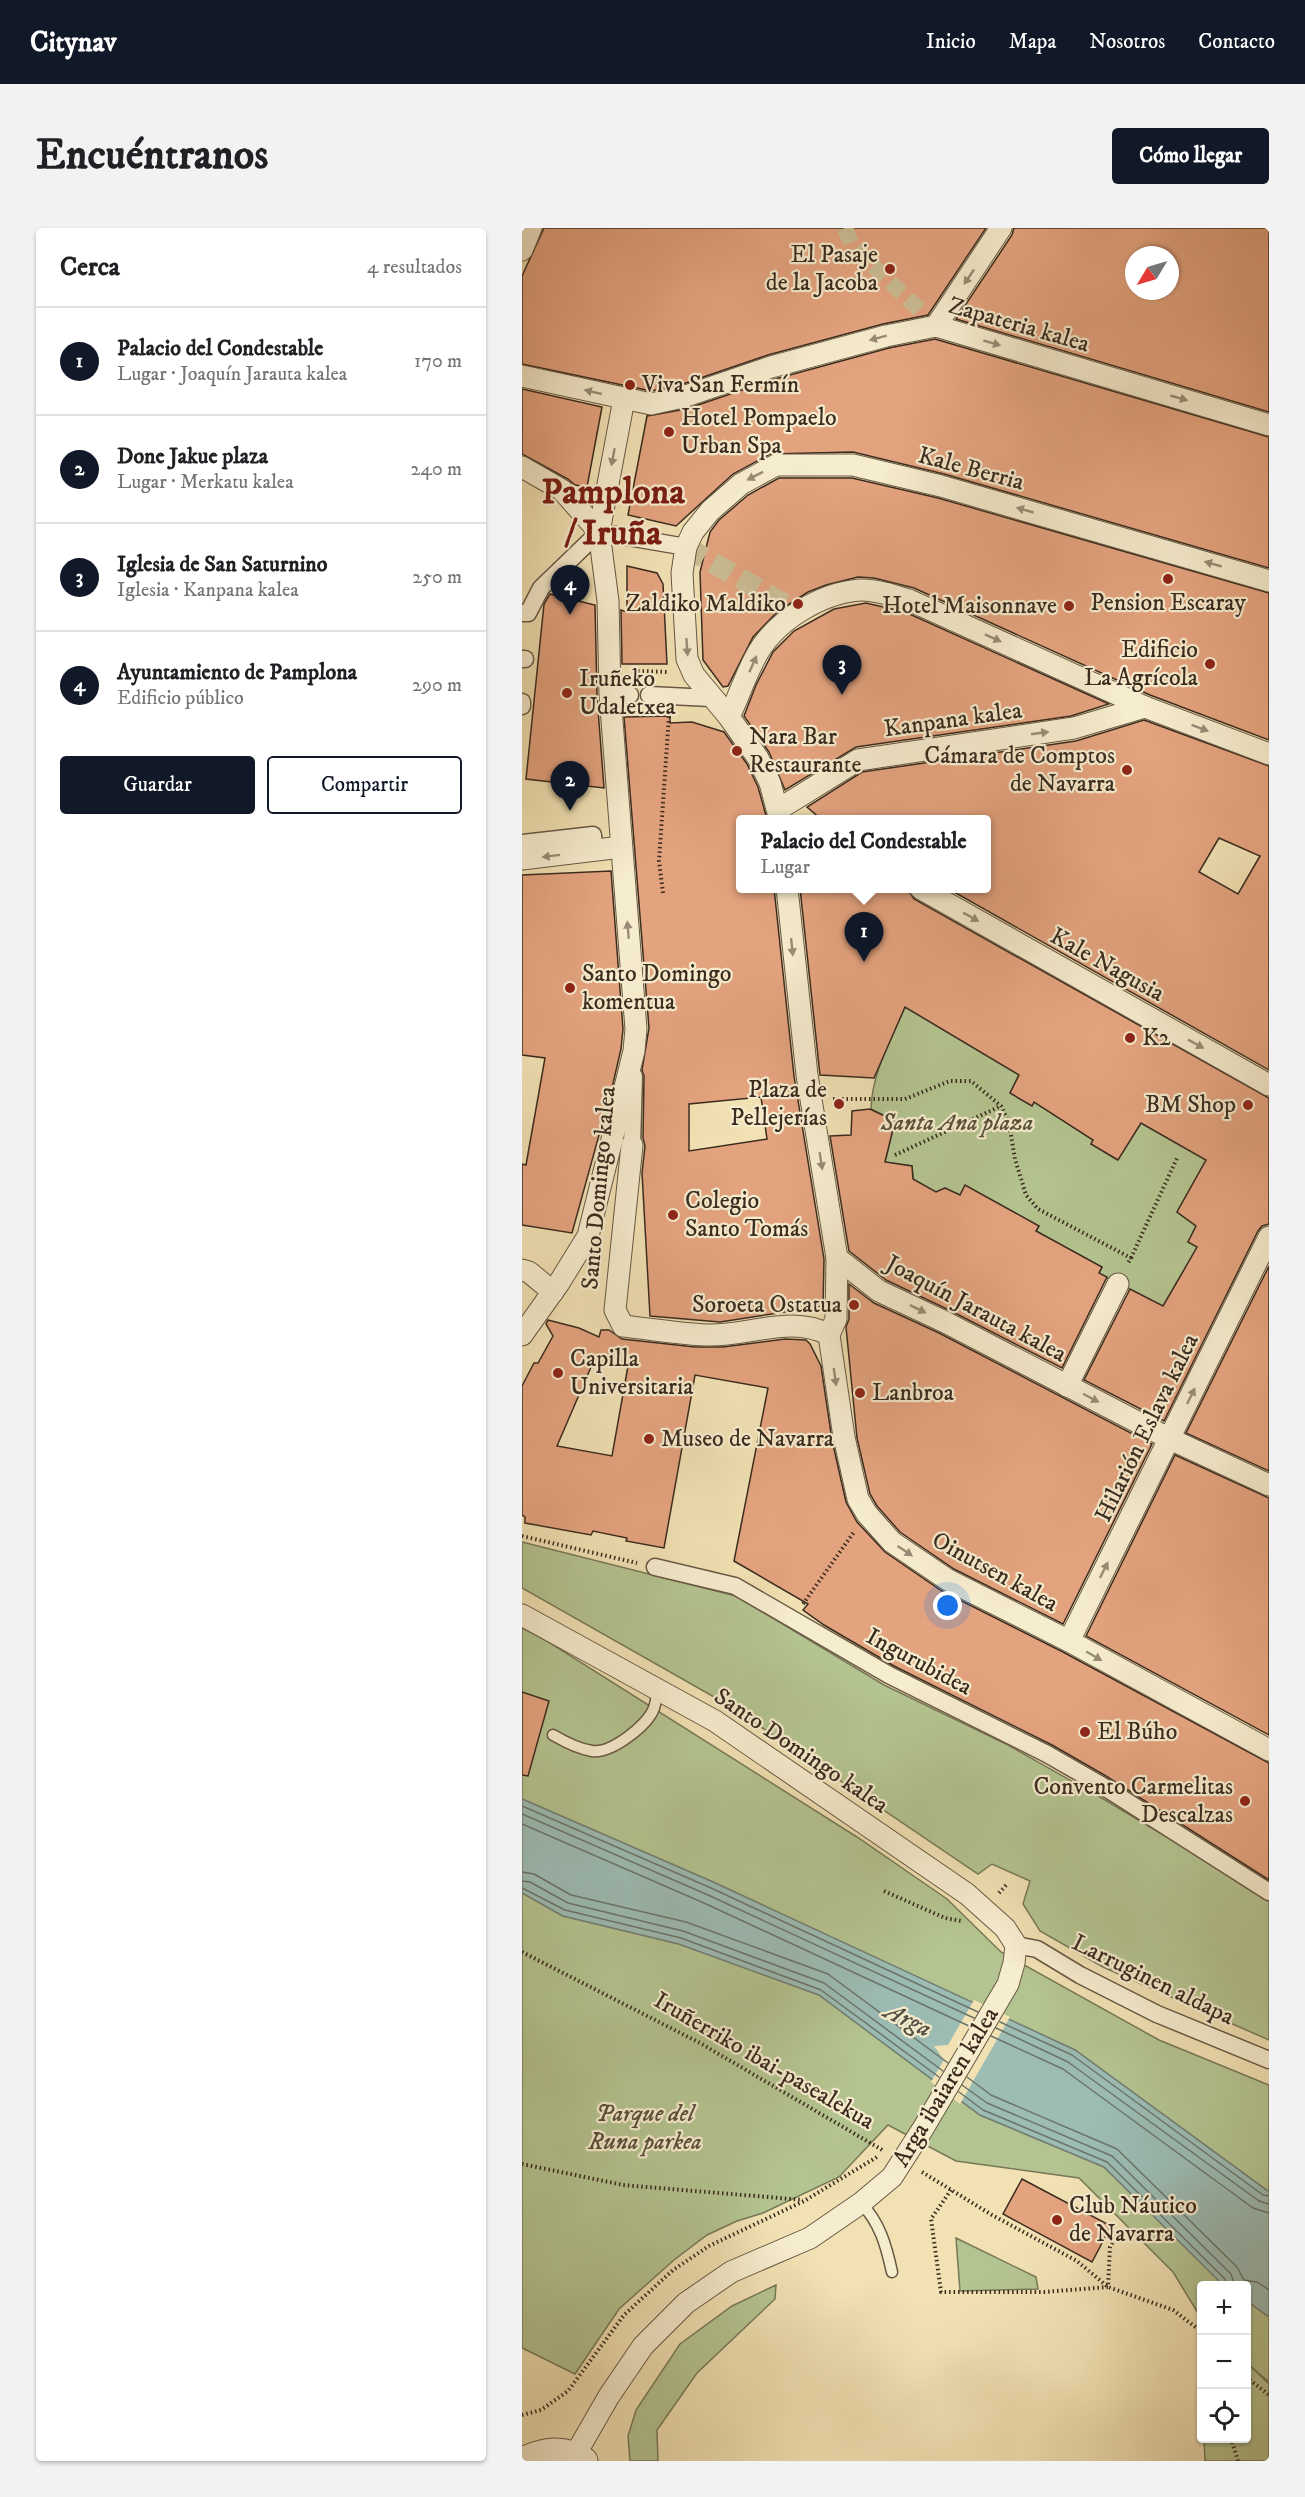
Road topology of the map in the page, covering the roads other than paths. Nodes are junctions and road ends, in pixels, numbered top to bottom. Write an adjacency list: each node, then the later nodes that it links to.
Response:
1 (531, 228): 3 (street)
2 (1001, 228): 4 (street, one-way to 4)
3 (522, 250)
4 (931, 321): 6 (street, Zapateria kalea, one-way to 6); 7 (street, Zapateria kalea, one-way to 7)
5 (522, 376): 6 (street, one-way to 5)
6 (624, 399): 9 (street, Santo Domingo kalea, one-way to 9)
7 (1269, 425)
8 (522, 467): 9 (street)
9 (599, 531): 10 (street); 12 (street); 20 (street, Santo Domingo kalea)
10 (686, 547): 11 (street, Kale Berria, one-way to 10); 14 (street, one-way to 14)
11 (1269, 581)
12 (528, 610)
13 (649, 695): 14 (street)
14 (711, 698): 16 (street)
15 (1145, 707): 16 (street, one-way to 15); 17 (street, one-way to 17); 18 (street, Kanpana kalea, one-way to 15)
16 (729, 717): 18 (street)
17 (1269, 754)
18 (779, 814)
19 (522, 843): 21 (street)
20 (621, 847): 21 (street); 25 (street, Santo Domingo kalea, one-way to 20)
21 (594, 851): 22 (street, one-way to 22)
22 (522, 859)
23 (788, 893): 29 (street, one-way to 29)
24 (929, 893): 26 (street, Kale Nagusia, one-way to 26)
25 (634, 1051): 27 (street, Santo Domingo kalea); 32 (street, Santo Domingo kalea)
26 (1269, 1085)
27 (632, 1145): 34 (street, Santo Domingo kalea)
28 (1269, 1237): 36 (street, Hilarión Eslava kalea, one-way to 28)
29 (837, 1258): 34 (street, Oinutsen kalea); 35 (street, Joaquín Jarauta kalea, one-way to 35)
30 (522, 1270): 32 (street)
31 (1118, 1284): 35 (street)
32 (553, 1292): 33 (street, Santo Domingo kalea)
33 (522, 1335)
34 (829, 1335): 40 (street, Oinutsen kalea, one-way to 40)
35 (1068, 1386): 36 (street, Joaquín Jarauta kalea, one-way to 36)
36 (1170, 1439): 37 (street, Joaquín Jarauta kalea); 40 (street, Hilarión Eslava kalea, one-way to 36)
37 (1269, 1485)
38 (655, 1567): 44 (street, Ingurubidea)
39 (522, 1615): 41 (street, Santo Domingo kalea)
40 (1069, 1641): 43 (street, Oinutsen kalea, one-way to 43)
41 (658, 1689): 42 (lane); 45 (street, Santo Domingo kalea)
42 (553, 1735)
43 (1269, 1750)
44 (1269, 1892)
45 (1015, 1954): 46 (street, Larruginen aldapa); 47 (street, Arga ibaiaren kalea)
46 (1269, 2060)
47 (861, 2203): 48 (lane); 50 (street, Arga ibaiaren kalea)
48 (892, 2272)
49 (527, 2456): 50 (street)
50 (580, 2458)

